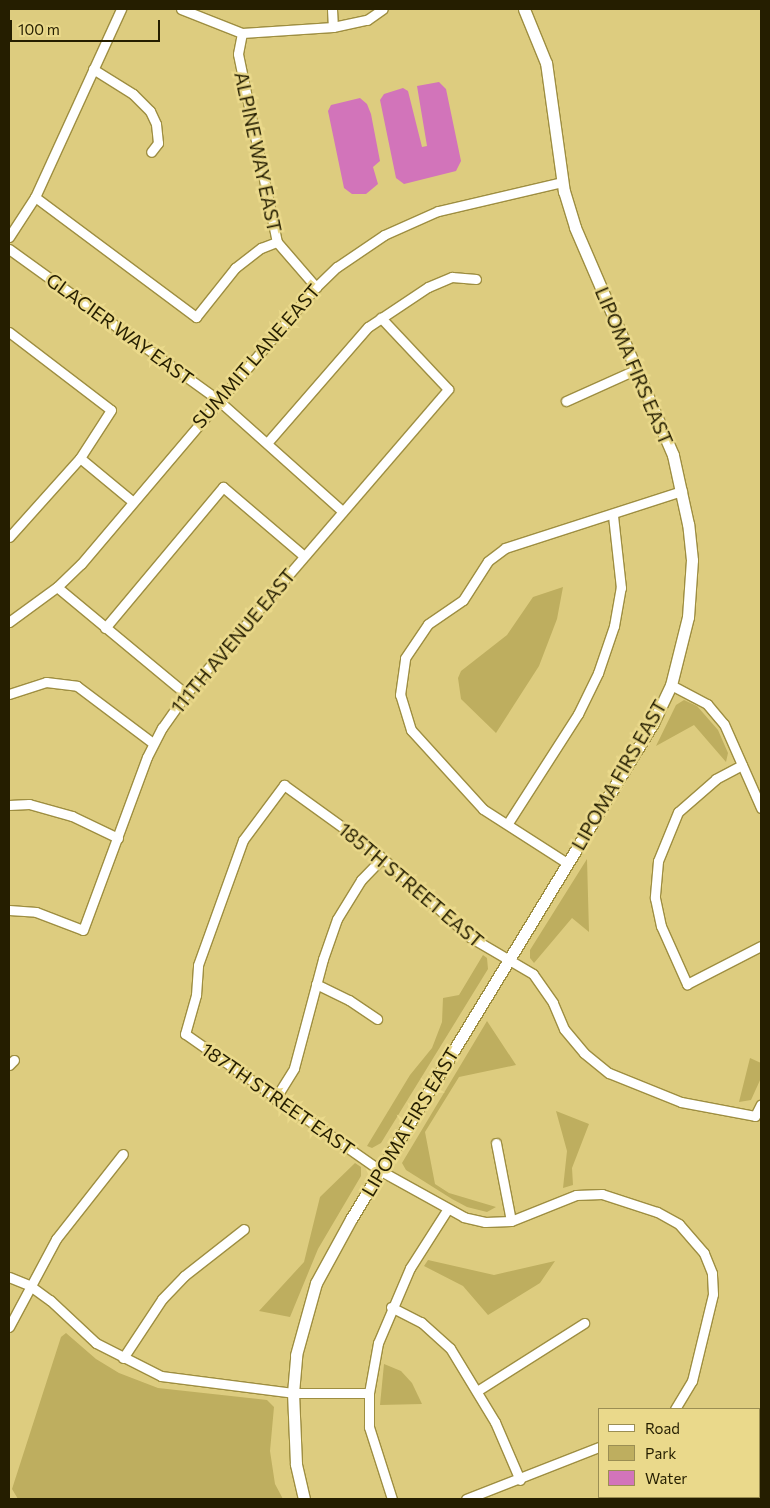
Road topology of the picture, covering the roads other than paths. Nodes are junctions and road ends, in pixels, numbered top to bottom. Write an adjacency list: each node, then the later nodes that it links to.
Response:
1 (122, 9): 8 (street)
2 (181, 9): 7 (street)
3 (332, 9): 6 (street)
4 (384, 9): 6 (street)
5 (524, 9): 10 (street, LIPOMA FIRS EAST)
6 (333, 28): 7 (street)
7 (242, 33): 13 (street, ALPINE WAY EAST)
8 (93, 69): 9 (street); 11 (street)
9 (151, 152)
10 (563, 182): 16 (street, SUMMIT LANE EAST); 19 (street, LIPOMA FIRS EAST)
11 (35, 197): 12 (street); 13 (street)
12 (9, 237)
13 (277, 242): 16 (street, ALPINE WAY EAST)
14 (9, 249): 20 (street, GLACIER WAY EAST)
15 (476, 279): 17 (street)
16 (316, 286): 20 (street, SUMMIT LANE EAST)
17 (381, 318): 22 (street); 26 (street, 111TH AVENUE EAST)
18 (9, 332): 23 (street)
19 (634, 370): 21 (street); 24 (street, LIPOMA FIRS EAST)
20 (218, 400): 22 (street, GLACIER WAY EAST); 25 (street, SUMMIT LANE EAST)
21 (566, 401)
22 (267, 443): 26 (street, GLACIER WAY EAST)
23 (80, 458): 25 (street); 28 (street)
24 (682, 491): 27 (street); 33 (street, LIPOMA FIRS EAST)
25 (132, 501): 30 (street, SUMMIT LANE EAST)
26 (342, 511): 29 (street, 111TH AVENUE EAST)
27 (614, 516): 40 (street); 40 (street)
28 (9, 537)
29 (304, 556): 32 (street); 35 (street, 111TH AVENUE EAST)
30 (57, 587): 31 (street, SUMMIT LANE EAST); 32 (street)
31 (9, 622)
32 (105, 628): 35 (street)
33 (671, 685): 37 (street); 43 (street, LIPOMA FIRS EAST)
34 (9, 694): 36 (street)
35 (186, 694): 36 (street, 111TH AVENUE EAST)
36 (153, 744): 41 (street, 111TH AVENUE EAST)
37 (742, 765): 39 (street); 45 (street)
38 (9, 805): 41 (street)
39 (761, 808)
40 (508, 823): 43 (street)
41 (118, 838): 44 (street, 111TH AVENUE EAST)
42 (382, 860): 46 (street, 185TH STREET EAST); 47 (street); 49 (street, 185TH STREET EAST)
43 (567, 863): 46 (street, LIPOMA FIRS EAST)
44 (9, 910)
45 (761, 946)
46 (508, 961): 51 (street, 185TH STREET EAST); 54 (street, LIPOMA FIRS EAST)
47 (316, 984): 48 (street); 50 (street)
48 (377, 1019)
49 (185, 1034): 50 (street, 187TH STREET EAST)
50 (275, 1099): 54 (street, 187TH STREET EAST)
51 (761, 1104)
52 (496, 1144): 56 (street)
53 (123, 1154): 59 (street)
54 (381, 1171): 55 (street, 187TH STREET EAST); 65 (street, LIPOMA FIRS EAST)
55 (447, 1210): 56 (street, 187TH STREET EAST); 60 (street)
56 (511, 1221): 67 (street, 187TH STREET EAST)
57 (244, 1229): 63 (street)
58 (9, 1276): 59 (street)
59 (29, 1285): 62 (street); 63 (street)
60 (391, 1307): 64 (street); 66 (street)
61 (584, 1324): 64 (street)
62 (9, 1327)
63 (123, 1358): 65 (street)
64 (477, 1391): 69 (street)
65 (293, 1393): 66 (street); 70 (street, LIPOMA FIRS EAST)
66 (369, 1393): 71 (street)
67 (676, 1408)
68 (598, 1448): 69 (street)
69 (520, 1480): 72 (street)
70 (304, 1499)
71 (392, 1499)
72 (466, 1499)

